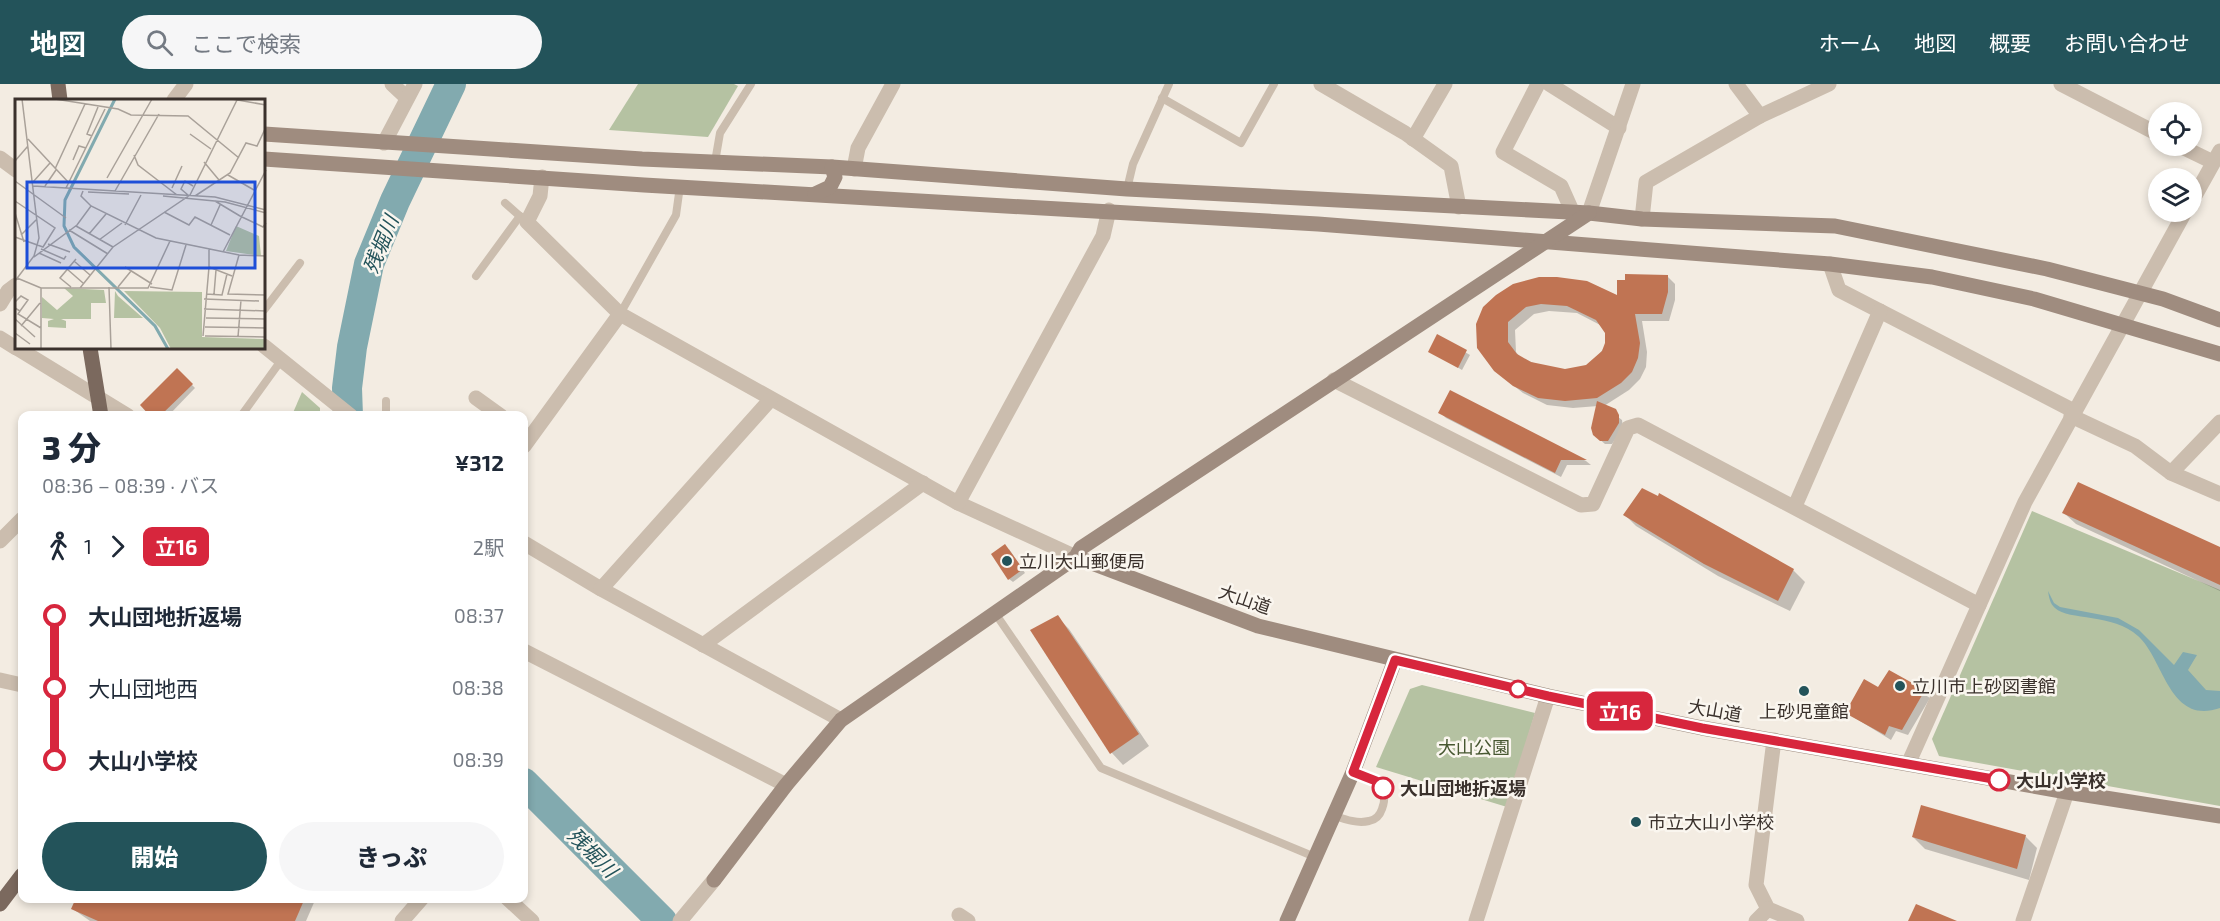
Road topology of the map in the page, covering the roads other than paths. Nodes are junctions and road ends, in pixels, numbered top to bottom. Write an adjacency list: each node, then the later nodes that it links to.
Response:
1 (58, 84): 19 (main road)
2 (186, 84): 20 (street)
3 (392, 84): 17 (street)
4 (415, 84): 17 (street)
5 (751, 84): 32 (lane)
6 (893, 84): 35 (street)
7 (1169, 84): 18 (lane)
8 (1274, 84): 18 (lane)
9 (1322, 84): 25 (street)
10 (1445, 84): 25 (street)
11 (1538, 84): 45 (street)
12 (1549, 84): 22 (street)
13 (1633, 84): 22 (street)
14 (1736, 84): 21 (street)
15 (1829, 84): 21 (street)
16 (2061, 84): 23 (street)
17 (407, 98): 26 (street)
18 (1162, 98): 40 (lane)
19 (60, 99)
20 (175, 99)
21 (1760, 116): 47 (street)
22 (1619, 128): 45 (street)
23 (2148, 129)
24 (266, 134): 26 (street)
25 (1413, 139): 43 (street)
26 (391, 143): 31 (street)
27 (2202, 152): 28 (street)
28 (2217, 157): 37 (street)
29 (0, 158): 34 (street)
30 (266, 159): 36 (street)
31 (642, 159): 32 (street); 38 (street)
32 (715, 162): 33 (street)
33 (832, 167): 35 (street); 41 (street)
34 (15, 169)
35 (854, 169): 40 (street)
36 (542, 177): 38 (street); 46 (street)
37 (2202, 183)
38 (644, 184): 39 (street)
39 (680, 186): 41 (street); 58 (lane)
40 (1127, 189): 43 (street)
41 (815, 194): 44 (street)
42 (505, 203): 46 (lane)
43 (1459, 207): 45 (street)
44 (1109, 210): 49 (street); 85 (street)
45 (1581, 213): 47 (street); 49 (street)
46 (523, 219): 52 (lane); 58 (street)
47 (1642, 219): 54 (street)
48 (2180, 222): 54 (street)
49 (1545, 241): 51 (street); 68 (street)
50 (300, 263): 56 (lane)
51 (1830, 264): 57 (street); 60 (street)
52 (476, 276)
53 (15, 286): 55 (street)
54 (2140, 293): 59 (street); 60 (street)
55 (0, 304)
56 (266, 307)
57 (1880, 311): 79 (street); 86 (street)
58 (620, 314): 71 (street); 81 (street)
59 (2220, 320)
60 (2125, 324): 66 (street); 79 (street)
61 (0, 338): 62 (street)
62 (15, 347)
63 (266, 348): 67 (street)
64 (20, 350): 69 (street)
65 (90, 350): 69 (main road)
66 (2220, 354)
67 (280, 362): 75 (lane); 76 (street)
68 (1334, 381): 86 (street); 90 (street)
69 (99, 397): 73 (main road); 74 (street)
70 (476, 398): 78 (street)
71 (770, 400): 83 (street); 91 (street)
72 (386, 401): 77 (lane)
73 (100, 411)
74 (120, 411)
75 (245, 411)
76 (345, 411)
77 (386, 411)
78 (494, 411)
79 (2072, 414): 82 (street); 92 (street)
80 (2220, 422): 82 (street)
81 (528, 435)
82 (2171, 473): 84 (street)
83 (923, 483): 85 (street); 94 (street)
84 (2220, 494)
85 (958, 503): 90 (street)
86 (1795, 506): 92 (street)
87 (18, 523): 88 (street)
88 (0, 541)
89 (528, 545): 91 (street)
90 (1076, 557): 93 (street); 96 (street, 大山道)
91 (601, 589): 94 (street)
92 (1979, 605): 102 (street)
93 (995, 613): 100 (street); 108 (lane)
94 (704, 645): 100 (street)
95 (528, 653): 104 (street)
96 (1395, 660): 99 (street, 大山道); 103 (street)
97 (0, 680): 98 (street)
98 (18, 684)
99 (1548, 696): 101 (street, 大山道); 118 (street)
100 (840, 720): 104 (street)
101 (1774, 740): 102 (street, 大山道); 113 (street)
102 (1909, 762): 105 (street, 大山道)
103 (1353, 772): 106 (street); 106 (lane)
104 (786, 785): 114 (street)
105 (2067, 792): 107 (street, 大山道); 121 (street)
106 (1332, 815): 108 (street)
107 (2220, 816)
108 (1315, 857): 117 (street)
109 (18, 880): 112 (main road)
110 (418, 903): 115 (street)
111 (512, 903): 116 (street)
112 (0, 904)
113 (1768, 909): 119 (street); 120 (street)
114 (684, 917)
115 (402, 921)
116 (532, 921)
117 (1287, 921)
118 (1476, 921)
119 (1756, 921)
120 (1797, 921)
121 (2023, 921)

